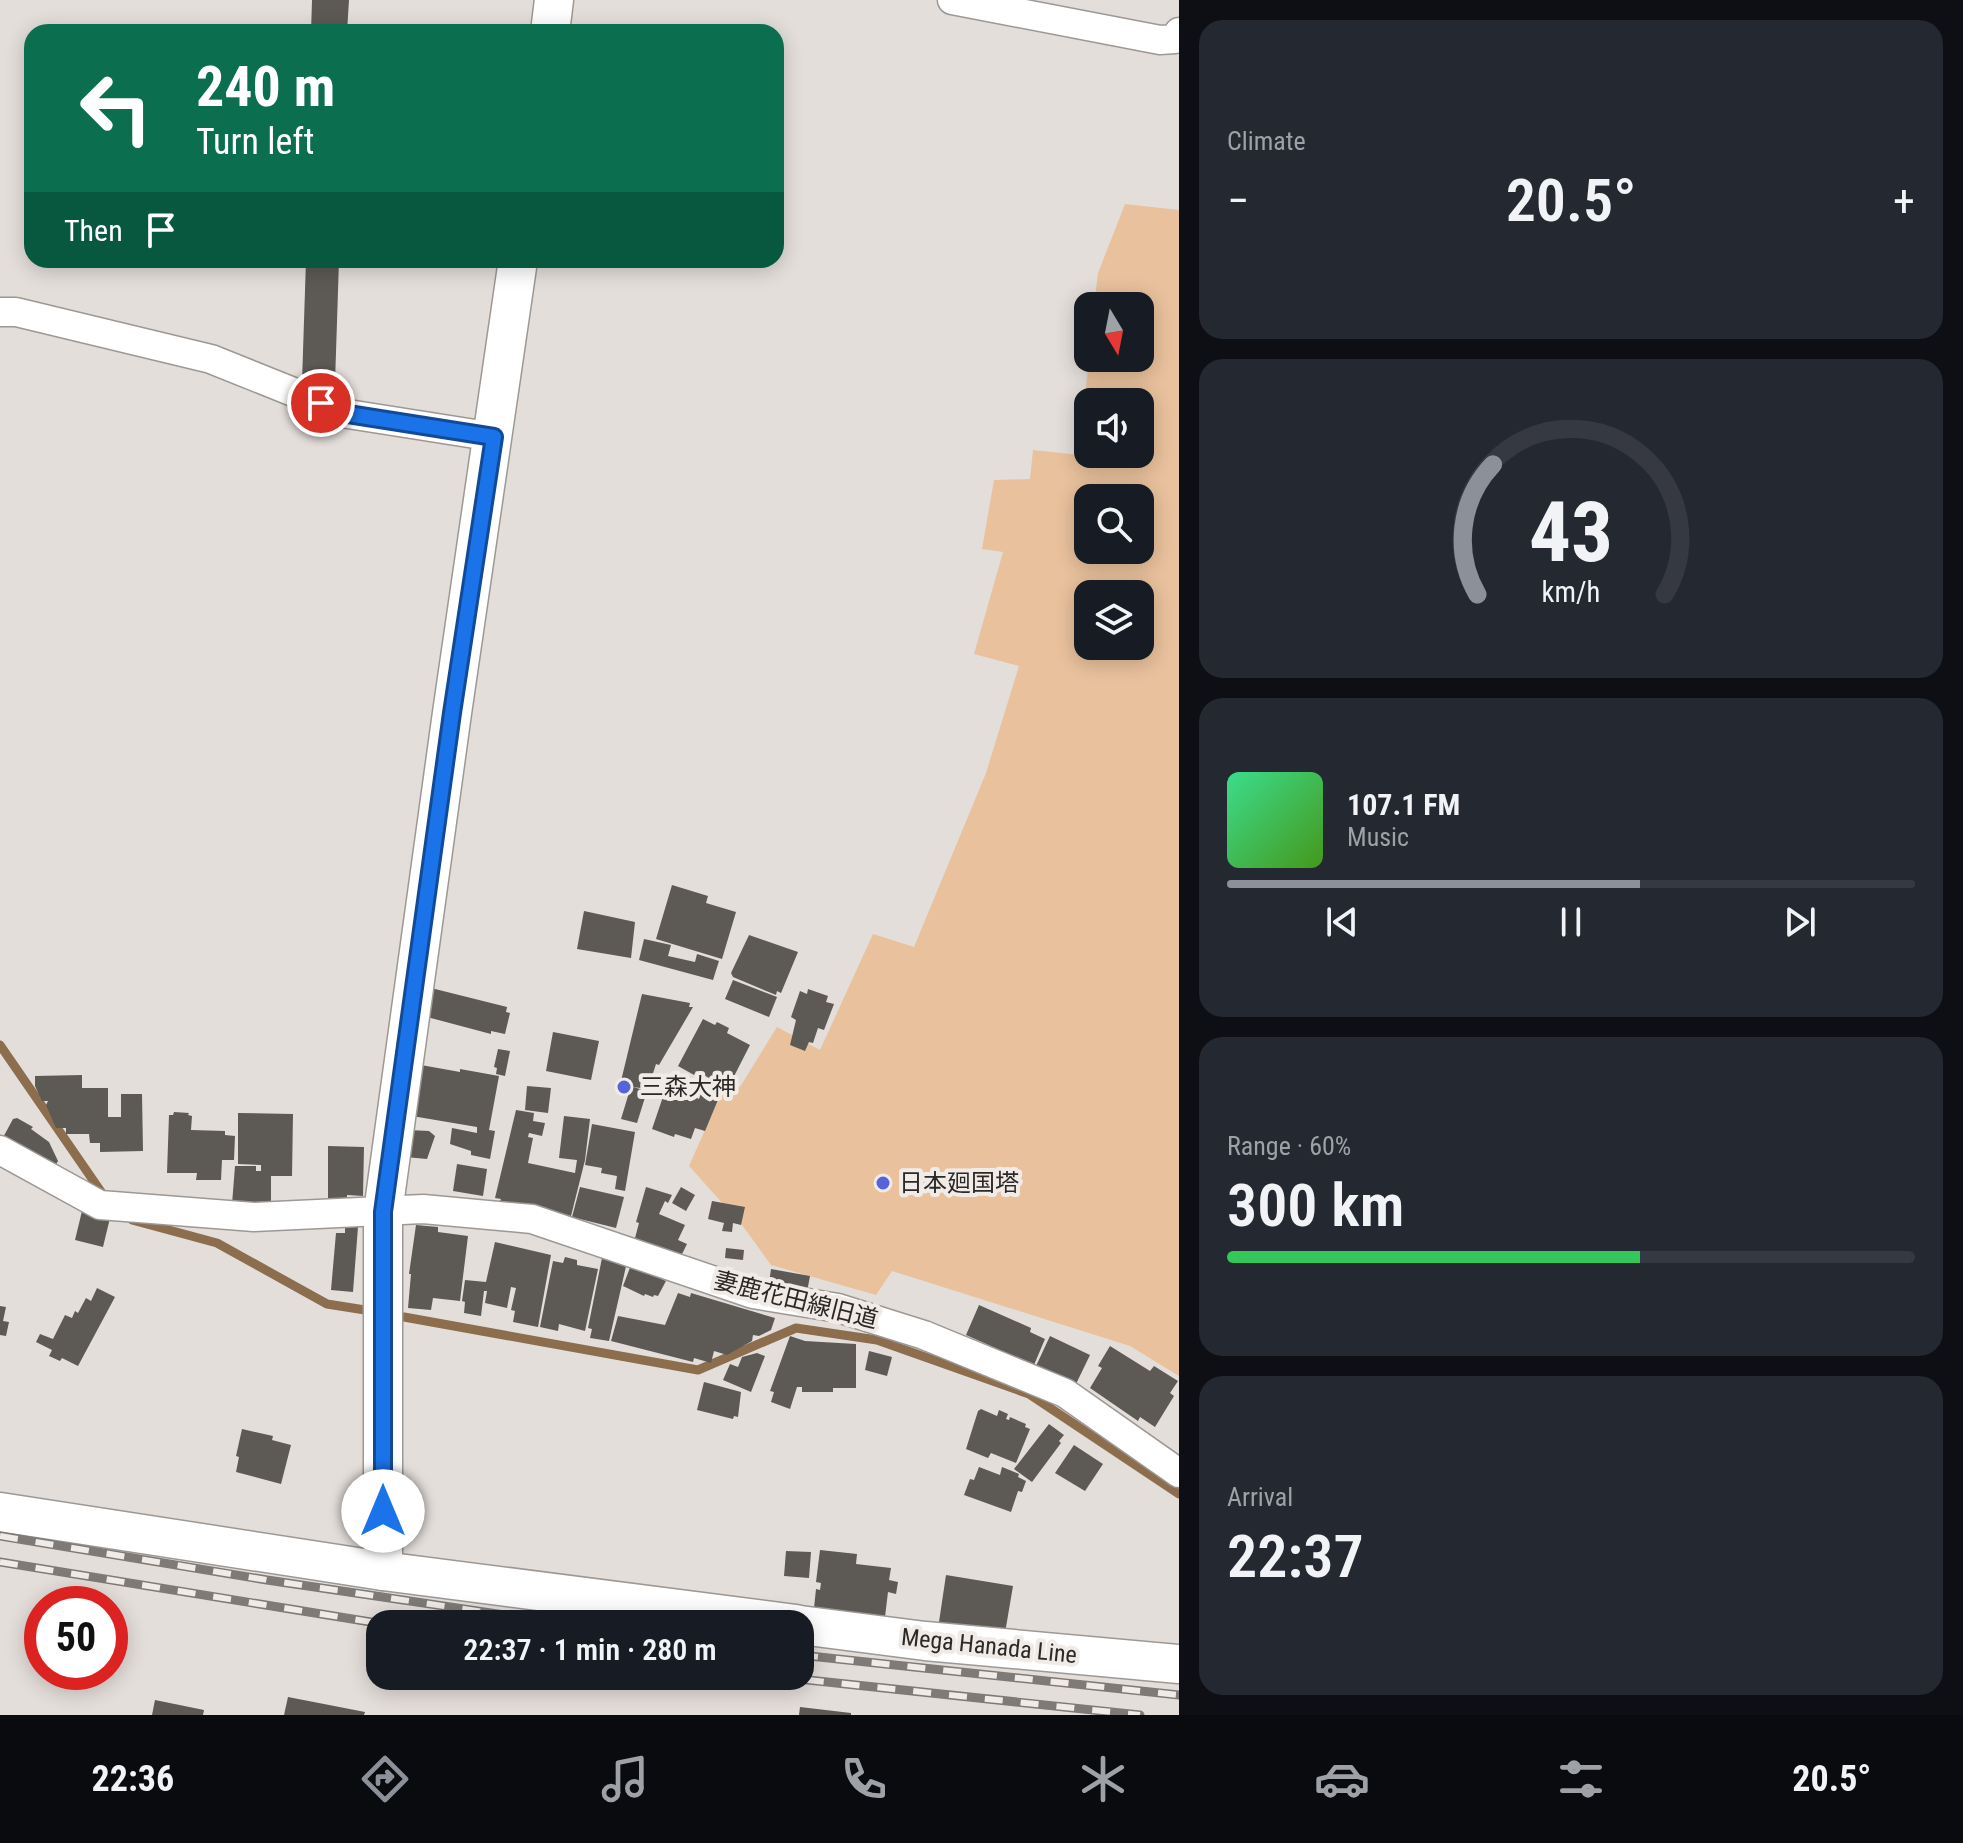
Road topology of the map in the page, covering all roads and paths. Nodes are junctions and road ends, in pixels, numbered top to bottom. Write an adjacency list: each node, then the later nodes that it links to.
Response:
1 (554, 0): 3 (main road)
2 (952, 0): 4 (street)
3 (551, 24)
4 (1179, 32)
5 (517, 268): 7 (main road)
6 (0, 312): 7 (street)
7 (494, 437): 9 (main road)
8 (0, 1150): 9 (street, 妻鹿花田線旧道)
9 (383, 1212): 10 (street, 妻鹿花田線旧道); 12 (main road)
10 (1179, 1473)
11 (0, 1512): 12 (main road, Mega Hanada Line)
12 (383, 1571): 13 (main road, Mega Hanada Line)
13 (688, 1610)
14 (814, 1626): 15 (main road, Mega Hanada Line)
15 (1179, 1664)

